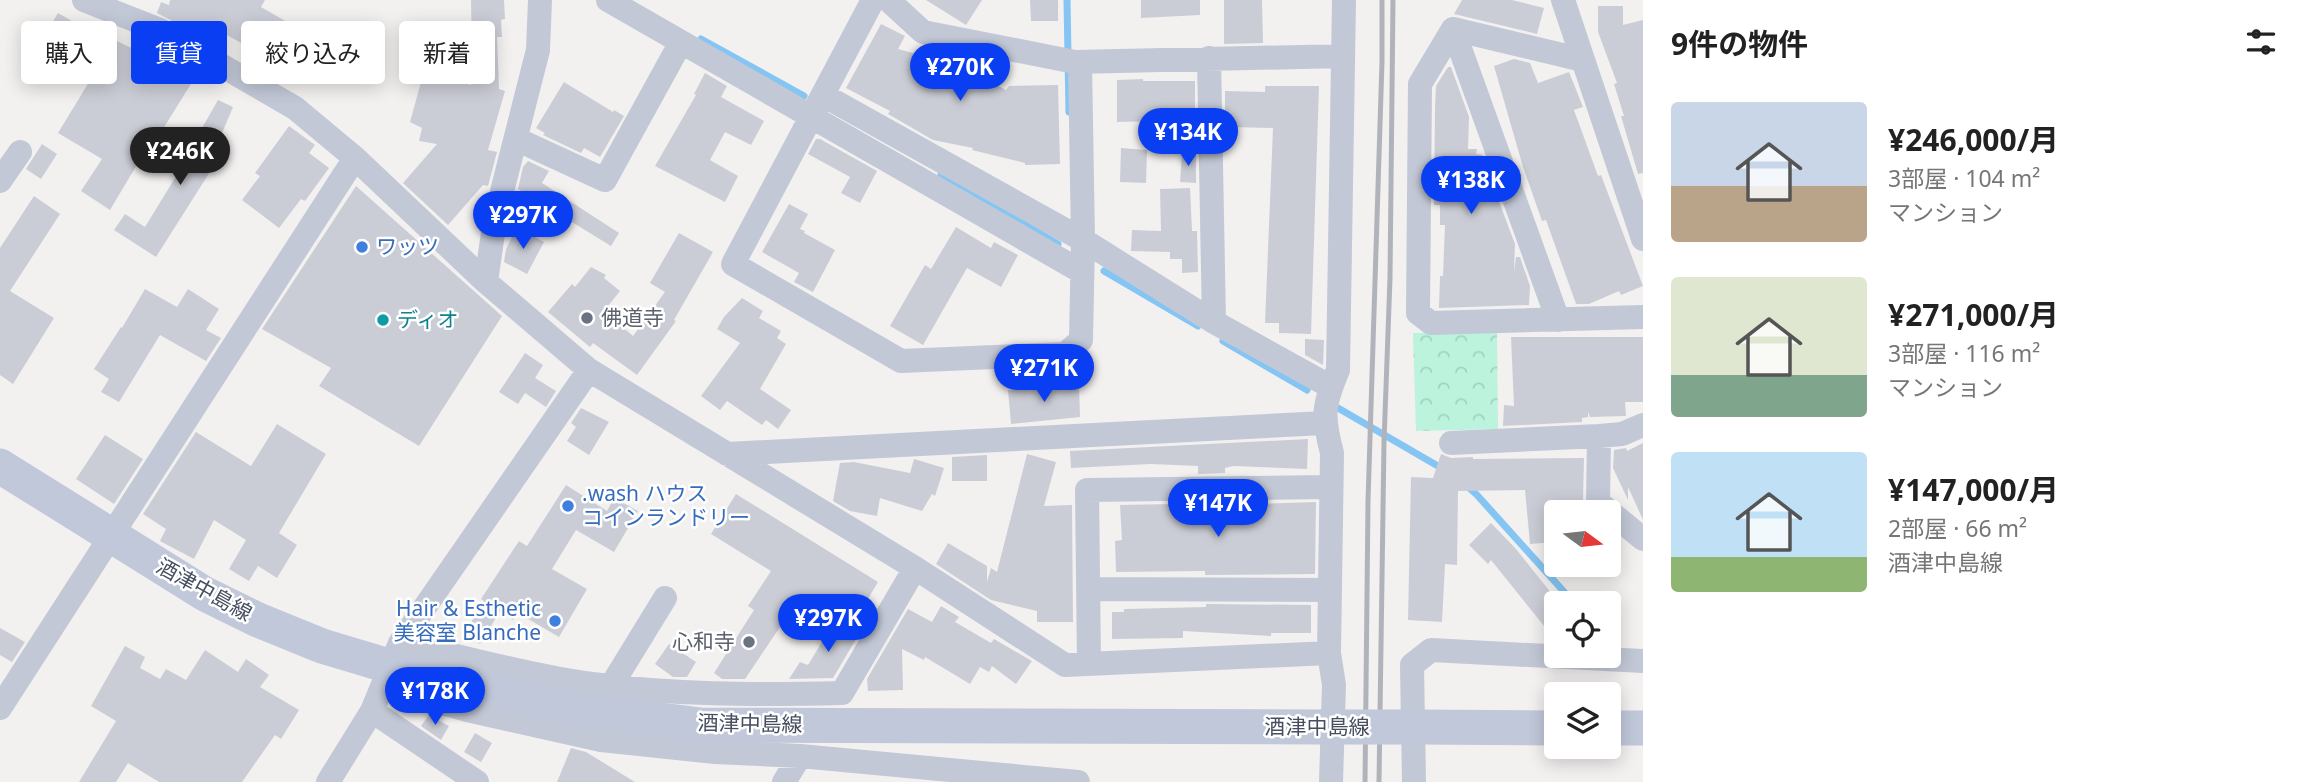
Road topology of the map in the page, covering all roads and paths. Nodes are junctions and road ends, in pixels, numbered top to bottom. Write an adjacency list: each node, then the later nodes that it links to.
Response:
1 (84, 0): 17 (street)
2 (540, 0): 15 (street)
3 (608, 0): 9 (street)
4 (873, 0): 14 (street)
5 (888, 0): 13 (street)
6 (1344, 0): 10 (street)
7 (1563, 0): 12 (street)
8 (1453, 29): 12 (street); 24 (street); 24 (street)
9 (681, 42): 14 (street); 15 (street)
10 (1343, 56): 11 (street); 27 (street)
11 (1209, 58): 13 (street); 25 (street)
12 (1583, 60): 19 (street)
13 (1071, 61): 20 (street)
14 (817, 106): 20 (street); 21 (street); 21 (street)
15 (516, 139): 22 (street)
16 (20, 152): 18 (street)
17 (355, 159): 22 (street); 35 (street)
18 (0, 181)
19 (1643, 239)
20 (1083, 240): 21 (street); 25 (street)
21 (1082, 272)
22 (486, 282): 26 (street)
23 (1643, 317): 24 (street)
24 (1558, 320)
25 (1214, 322): 27 (street)
26 (589, 370): 32 (street); 42 (street)
27 (1331, 387): 28 (street)
28 (1324, 423): 32 (street); 34 (street)
29 (1643, 425): 30 (street)
30 (1599, 436): 31 (street); 36 (street)
31 (1451, 443)
32 (727, 454): 37 (street)
33 (0, 466): 35 (main road, 酒津中島線)
34 (1331, 487): 38 (street); 39 (street)
35 (110, 536): 42 (main road, 酒津中島線); 46 (street)
36 (1643, 539)
37 (915, 568): 44 (street); 45 (street)
38 (1088, 589): 39 (street); 44 (street)
39 (1330, 590): 41 (street)
40 (666, 598): 45 (street)
41 (1329, 653): 44 (street); 56 (street)
42 (400, 660): 45 (street); 47 (street); 48 (main road, 酒津中島線, bridge); 51 (street)
43 (1643, 661): 57 (street)
44 (1089, 663)
45 (611, 686)
46 (0, 708)
47 (372, 711): 52 (street); 53 (street)
48 (1544, 728)
49 (1621, 728): 50 (main road)
50 (1643, 729)
51 (800, 756): 54 (street); 55 (street)
52 (328, 782)
53 (477, 782)
54 (783, 782)
55 (1078, 782)
56 (1331, 782)
57 (1414, 782)

